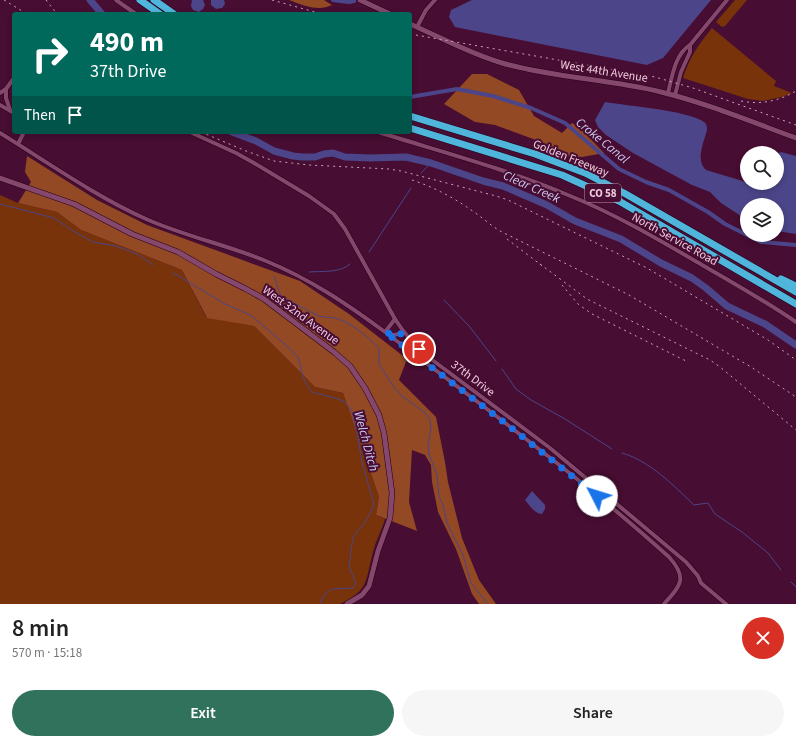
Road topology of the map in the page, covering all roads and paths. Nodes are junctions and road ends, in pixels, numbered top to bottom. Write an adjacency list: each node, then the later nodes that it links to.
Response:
1 (116, 0): 7 (street)
2 (140, 0): 8 (highway)
3 (154, 0): 9 (highway)
4 (360, 0): 10 (street)
5 (435, 0): 12 (street)
6 (727, 0): 13 (street)
7 (133, 12)
8 (157, 12)
9 (171, 12)
10 (386, 12)
11 (412, 25): 12 (street, West 44th Avenue)
12 (417, 27): 17 (street, West 44th Avenue)
13 (690, 45): 17 (street); 18 (street)
14 (12, 81): 15 (street)
15 (6, 89): 16 (street); 20 (street)
16 (0, 93)
17 (668, 93): 18 (street, West 44th Avenue)
18 (675, 95): 27 (street, West 44th Avenue)
19 (0, 104): 20 (street)
20 (10, 110)
21 (412, 117): 30 (highway, Golden Freeway / CO 58)
22 (412, 129): 33 (highway, Golden Freeway / CO 58)
23 (0, 133): 28 (street)
24 (23, 134): 28 (street)
25 (194, 134): 34 (street, 37th Drive)
26 (385, 134): 35 (street, North Service Road)
27 (796, 138)
28 (18, 144): 36 (street)
29 (0, 178): 38 (street, West 32nd Avenue)
30 (726, 251): 31 (highway); 32 (highway, Golden Freeway / CO 58)
31 (796, 286)
32 (796, 292)
33 (796, 304)
34 (395, 319): 36 (street); 37 (street, 37th Drive)
35 (796, 322)
36 (385, 332): 37 (street); 39 (street)
37 (404, 333): 40 (street, 37th Drive)
38 (347, 604)
39 (664, 604)
40 (726, 604)

